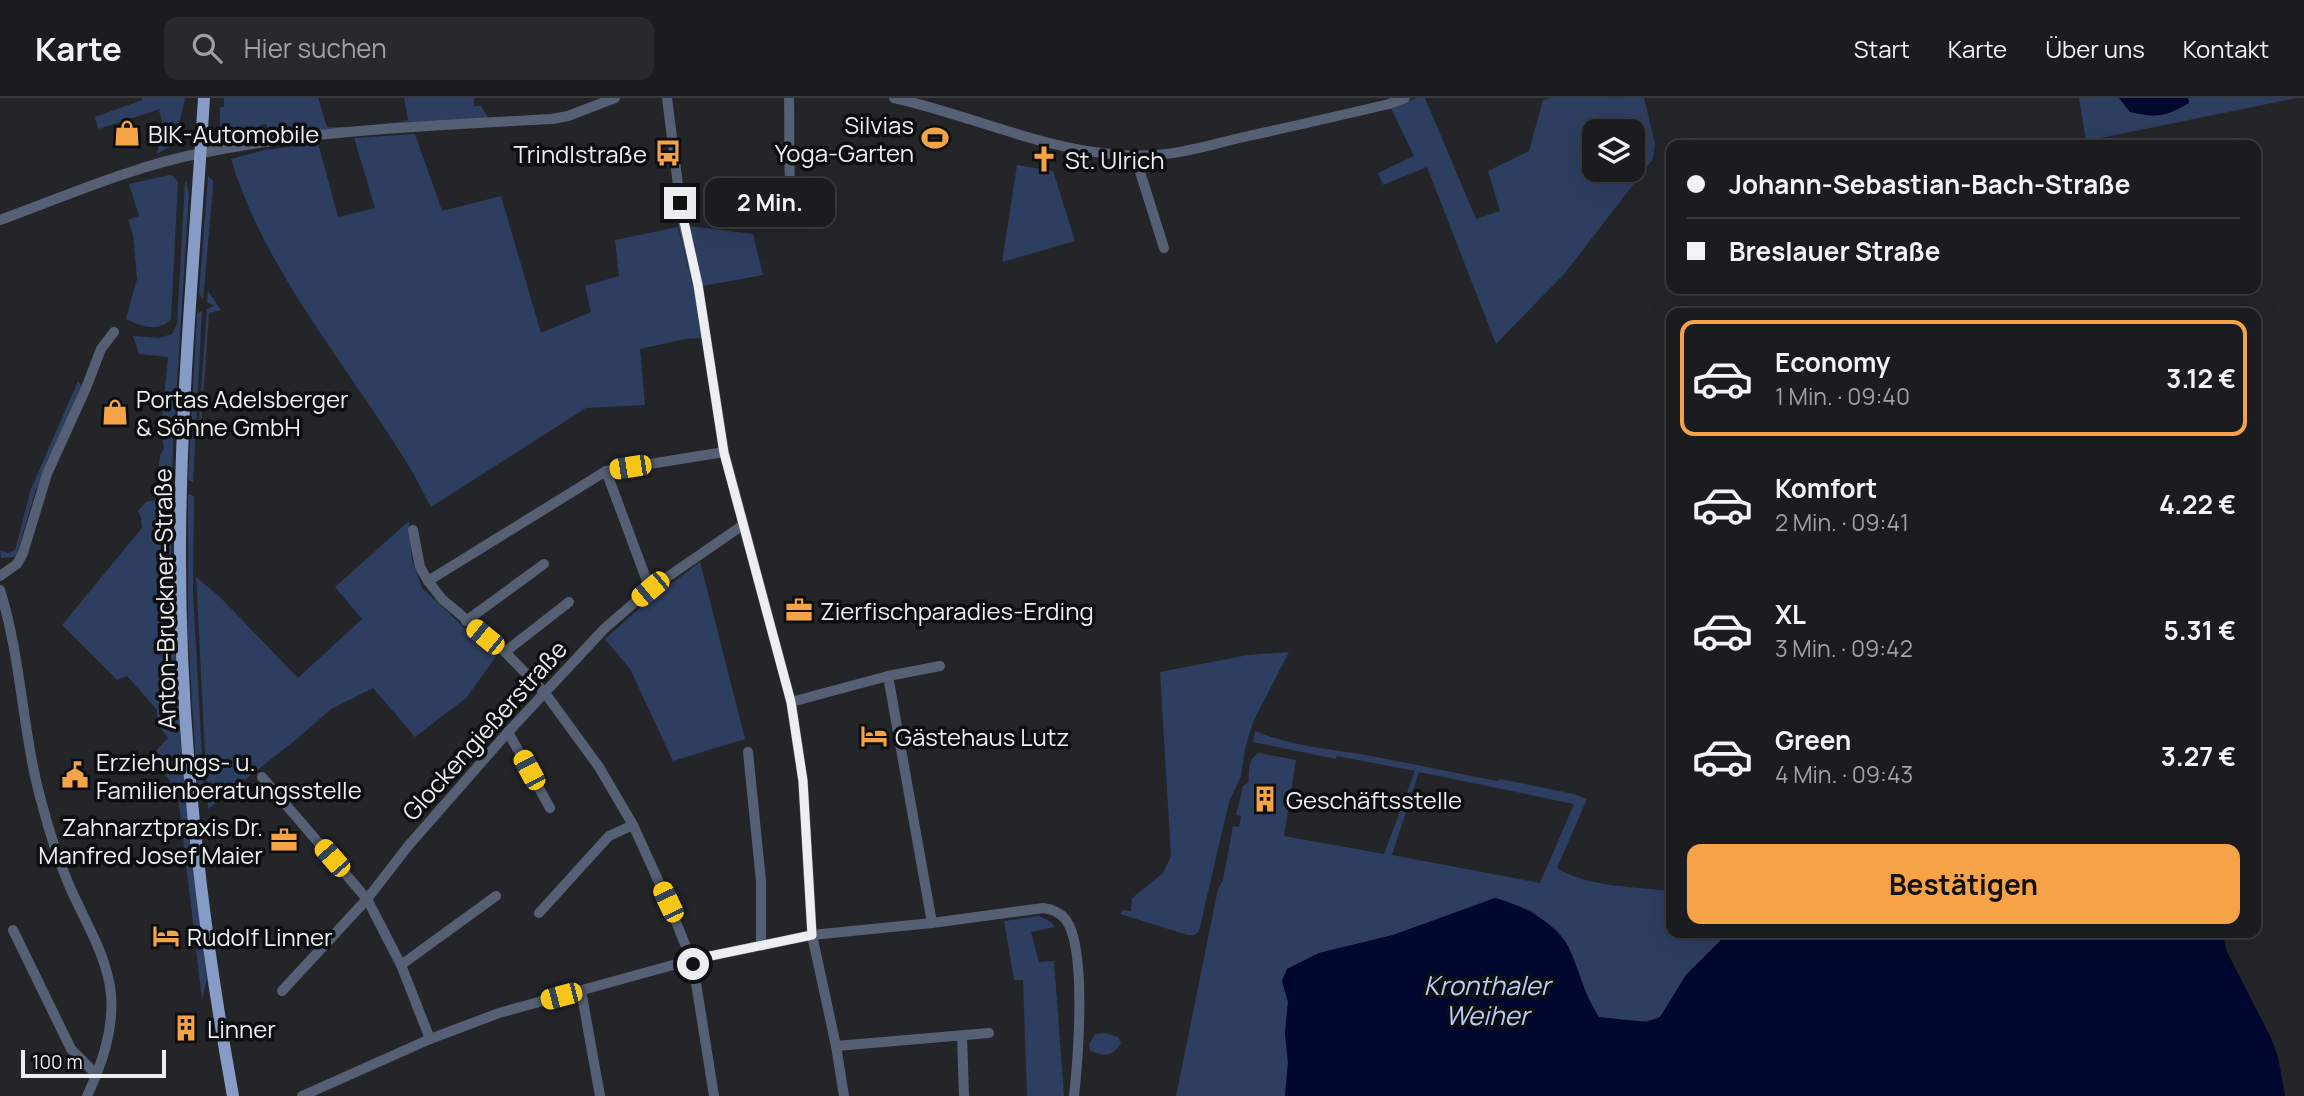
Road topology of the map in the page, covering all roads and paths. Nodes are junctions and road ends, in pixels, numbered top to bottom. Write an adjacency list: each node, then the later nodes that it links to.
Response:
1 (204, 98): 7 (main road, Anton-Bruckner-Straße)
2 (615, 98): 7 (street)
3 (667, 98): 13 (street)
4 (789, 98): 9 (street)
5 (894, 98): 8 (street)
6 (1405, 98): 8 (street)
7 (201, 153): 10 (street); 51 (main road, Anton-Bruckner-Straße)
8 (1135, 156): 11 (street)
9 (806, 207)
10 (0, 220)
11 (1164, 248)
12 (114, 332): 18 (street)
13 (724, 453): 14 (street); 15 (street)
14 (606, 471): 19 (street); 20 (street)
15 (743, 524): 20 (street, Glockengießerstraße); 28 (street)
16 (413, 530): 19 (street)
17 (544, 564): 23 (street)
18 (0, 576)
19 (428, 581): 23 (street)
20 (650, 589): 27 (street, Glockengießerstraße)
21 (0, 590): 49 (street)
22 (569, 602): 24 (street)
23 (466, 621): 24 (street)
24 (505, 652): 27 (street)
25 (940, 666): 26 (street)
26 (888, 676): 28 (street); 37 (street)
27 (545, 694): 29 (street, Glockengießerstraße); 33 (street)
28 (791, 702): 39 (street)
29 (508, 732): 32 (street); 35 (street, Glockengießerstraße)
30 (748, 752): 40 (street)
31 (262, 777): 35 (street)
32 (550, 808)
33 (632, 825): 36 (street); 41 (street)
34 (496, 896): 42 (street)
35 (367, 899): 42 (street); 44 (street, Glockengießerstraße)
36 (539, 913)
37 (932, 923): 39 (street); 57 (street)
38 (13, 930): 49 (street)
39 (812, 935): 40 (street); 48 (street)
40 (761, 946): 41 (street)
41 (691, 960): 43 (street); 54 (street)
42 (401, 965): 47 (street)
43 (581, 990): 47 (street); 53 (street)
44 (282, 991)
45 (989, 1033): 46 (street)
46 (962, 1036): 48 (street); 56 (street)
47 (430, 1039): 52 (street)
48 (836, 1045): 55 (street)
49 (97, 1075): 50 (street)
50 (87, 1096)
51 (233, 1096)
52 (302, 1096)
53 (600, 1096)
54 (714, 1096)
55 (844, 1096)
56 (964, 1096)
57 (1074, 1096)

